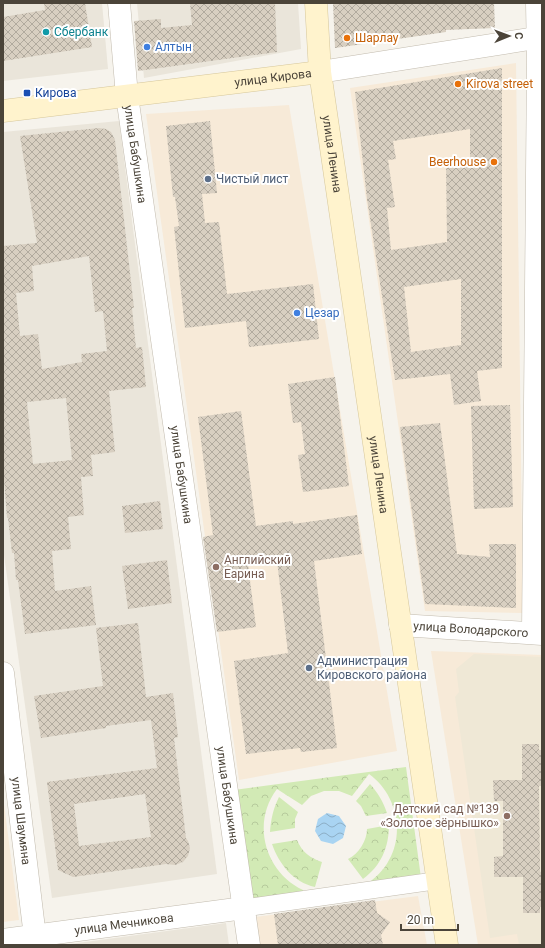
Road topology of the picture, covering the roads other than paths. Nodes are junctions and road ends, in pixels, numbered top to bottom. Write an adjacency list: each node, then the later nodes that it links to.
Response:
1 (119, 3): 6 (street, улица Бабушкина)
2 (316, 3): 5 (main road, улица Ленина)
3 (537, 3): 4 (street)
4 (540, 38): 5 (street, улица Кирова); 9 (street)
5 (320, 72): 6 (main road, улица Кирова); 8 (main road, улица Ленина)
6 (127, 96): 7 (main road, улица Кирова); 12 (street, улица Бабушкина)
7 (3, 111)
8 (400, 625): 9 (street, улица Володарского); 16 (main road, улица Ленина)
9 (538, 633)
10 (3, 673): 14 (street, улица Шаумяна)
11 (427, 882): 12 (street)
12 (244, 908): 14 (street, улица Мечникова); 15 (street, улица Бабушкина)
13 (3, 940): 14 (street, улица Мечникова)
14 (35, 940)
15 (249, 945)
16 (447, 945)

